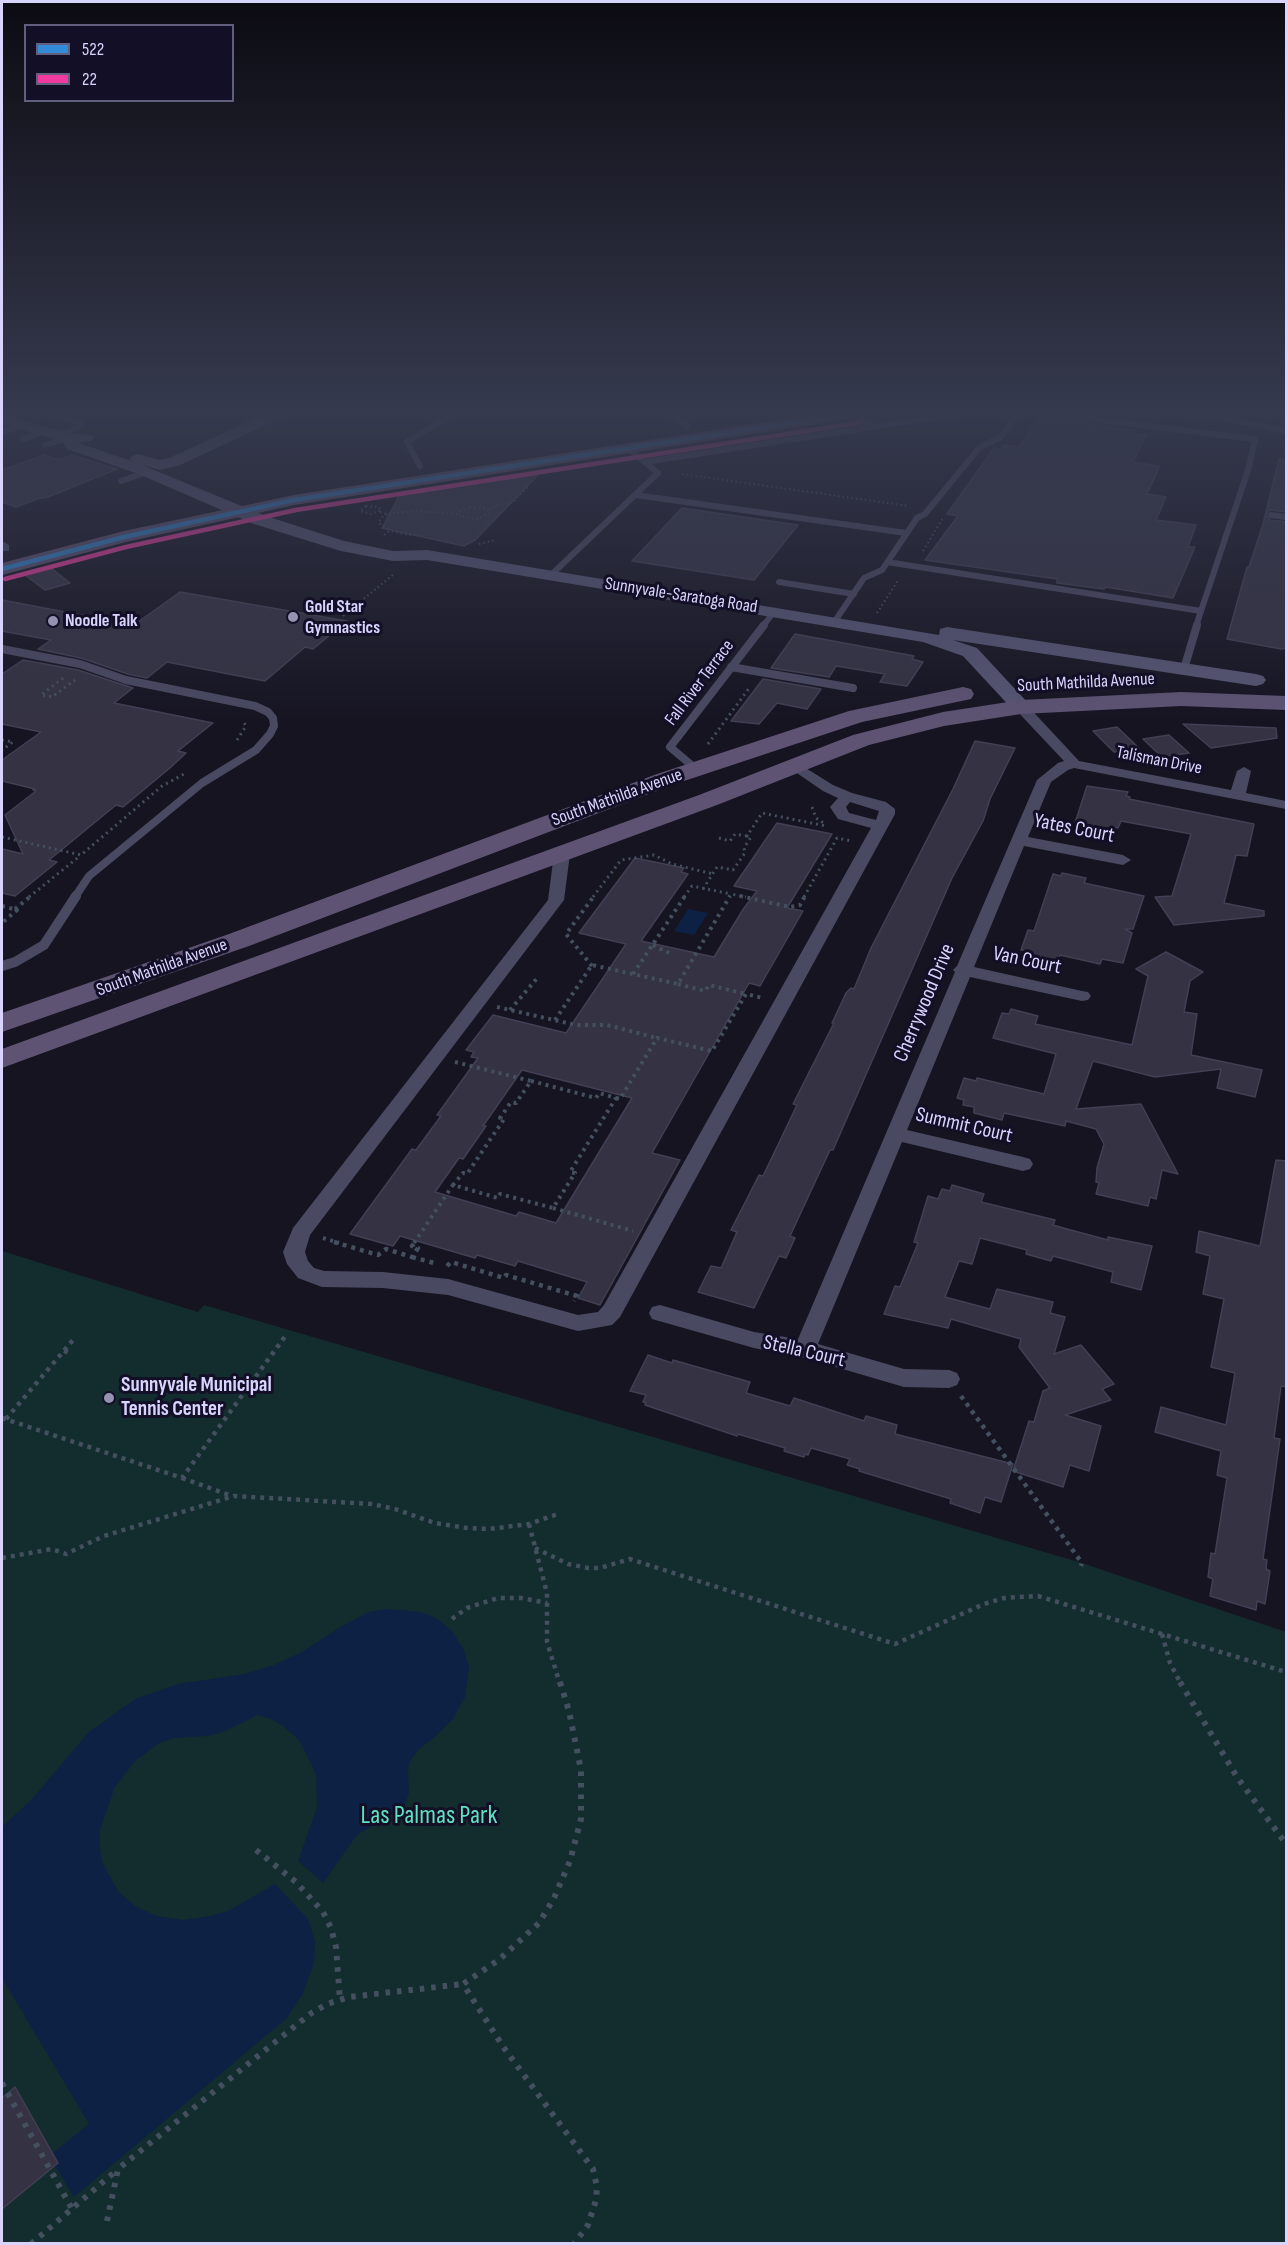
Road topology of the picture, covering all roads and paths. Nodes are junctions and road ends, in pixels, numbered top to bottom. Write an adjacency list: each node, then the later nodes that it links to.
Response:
1 (132, 518): 10 (main road)
2 (191, 518): 15 (main road)
3 (269, 518): 13 (main road, Sunnyvale-Saratoga Road)
4 (299, 518): 13 (main road, Sunnyvale-Saratoga Road)
5 (384, 518): 11 (path)
6 (612, 518): 17 (lane)
7 (798, 518): 12 (lane)
8 (917, 518): 12 (lane)
9 (1232, 518): 20 (lane)
10 (99, 525)
11 (390, 531)
12 (906, 533): 14 (lane)
13 (427, 555): 17 (main road, Sunnyvale-Saratoga Road)
14 (887, 562): 19 (lane); 20 (lane)
15 (2, 569)
16 (396, 572): 22 (path)
17 (551, 575): 21 (main road, Sunnyvale-Saratoga Road)
18 (779, 582): 19 (lane)
19 (854, 594): 23 (lane)
20 (1201, 610): 26 (lane)
21 (774, 612): 23 (main road, Sunnyvale-Saratoga Road); 27 (lane, Fall River Terrace)
22 (343, 616)
23 (835, 621): 24 (main road, Sunnyvale-Saratoga Road)
24 (900, 632): 26 (main road, Sunnyvale-Saratoga Road); 36 (main road, Sunnyvale-Saratoga Road)
25 (2, 649): 76 (lane)
26 (1186, 660): 31 (main road, Sunnyvale-Saratoga Road)
27 (731, 667): 35 (lane); 47 (lane, Fall River Terrace)
28 (66, 676): 29 (path)
29 (77, 678)
30 (1117, 680): 31 (main road, South Mathilda Avenue)
31 (1256, 680): 33 (main road, Sunnyvale-Saratoga Road)
32 (753, 682): 43 (path)
33 (1287, 683)
34 (1037, 685): 36 (main road, South Mathilda Avenue)
35 (853, 688)
36 (1004, 688): 38 (main road, Sunnyvale-Saratoga Road); 47 (main road, South Mathilda Avenue)
37 (1287, 703): 38 (main road)
38 (1021, 707): 44 (street); 45 (main road, South Mathilda Avenue)
39 (236, 717): 41 (path)
40 (2, 740): 42 (path)
41 (234, 743)
42 (2, 750)
43 (714, 752)
44 (1074, 764): 50 (street, Talisman Drive); 61 (street, Cherrywood Drive)
45 (796, 766): 49 (street); 63 (main road, South Mathilda Avenue)
46 (192, 769): 64 (path)
47 (696, 769): 88 (main road, South Mathilda Avenue)
48 (1244, 771): 50 (street)
49 (847, 796): 54 (street); 54 (street)
50 (1237, 796): 51 (street, Talisman Drive)
51 (1287, 805)
52 (812, 807): 53 (path)
53 (828, 826): 55 (path); 57 (path)
54 (880, 826): 62 (street)
55 (833, 828)
56 (842, 831): 60 (path)
57 (747, 836): 59 (path); 66 (path)
58 (2, 837): 64 (path)
59 (719, 838)
60 (837, 838): 62 (path); 68 (path)
61 (1018, 840): 65 (street, Yates Court); 78 (street, Cherrywood Drive)
62 (870, 844): 85 (street)
63 (562, 854): 84 (street); 91 (main road, South Mathilda Avenue)
64 (81, 855): 70 (path)
65 (1123, 860)
66 (713, 874): 67 (path); 73 (path)
67 (703, 889): 68 (path); 74 (path)
68 (730, 894): 81 (path)
69 (2, 906): 70 (path)
70 (15, 909): 71 (path)
71 (2, 923)
72 (558, 934): 73 (path)
73 (568, 936): 77 (path)
74 (653, 944): 75 (path); 79 (path)
75 (671, 954)
76 (2, 966)
77 (592, 966): 79 (path); 87 (path)
78 (962, 970): 83 (street, Van Court); 94 (street, Cherrywood Drive)
79 (633, 974): 81 (path)
80 (538, 976): 86 (path)
81 (678, 984): 82 (path)
82 (746, 994): 85 (path); 89 (path)
83 (1082, 996)
84 (477, 1002): 86 (path); 90 (street)
85 (784, 1003): 99 (street)
86 (510, 1010): 87 (path)
87 (555, 1020): 89 (path)
88 (2, 1023)
89 (657, 1038): 93 (path)
90 (434, 1057): 92 (path); 98 (street)
91 (2, 1059)
92 (531, 1081): 93 (path); 96 (path)
93 (616, 1098): 97 (path)
94 (895, 1134): 95 (street, Summit Court); 103 (street, Cherrywood Drive)
95 (1023, 1164)
96 (453, 1185): 97 (path); 98 (path)
97 (552, 1208): 99 (path)
98 (300, 1232): 99 (street)
99 (653, 1237)
100 (660, 1313): 103 (street, Stella Court)
101 (286, 1335): 109 (path)
102 (73, 1340): 104 (path)
103 (805, 1349): 106 (street, Stella Court)
104 (64, 1351): 105 (path); 108 (path)
105 (72, 1354)
106 (949, 1379)
107 (974, 1414): 115 (path)
108 (4, 1419): 109 (path)
109 (182, 1478): 110 (path)
110 (234, 1496): 112 (path); 114 (path)
111 (558, 1514): 112 (path)
112 (529, 1524): 113 (path)
113 (535, 1548): 116 (path); 118 (path)
114 (2, 1558)
115 (1081, 1566)
116 (547, 1603): 117 (path); 122 (path)
117 (452, 1619)
118 (1162, 1634): 119 (path); 120 (path)
119 (1287, 1672)
120 (1287, 1844)
121 (256, 1850): 123 (path)
122 (464, 1984): 123 (path); 129 (path)
123 (340, 2000): 125 (path)
124 (2, 2083): 126 (path)
125 (118, 2169): 126 (path); 127 (path)
126 (72, 2209): 128 (path)
127 (107, 2221)
128 (31, 2244)
129 (574, 2244)

